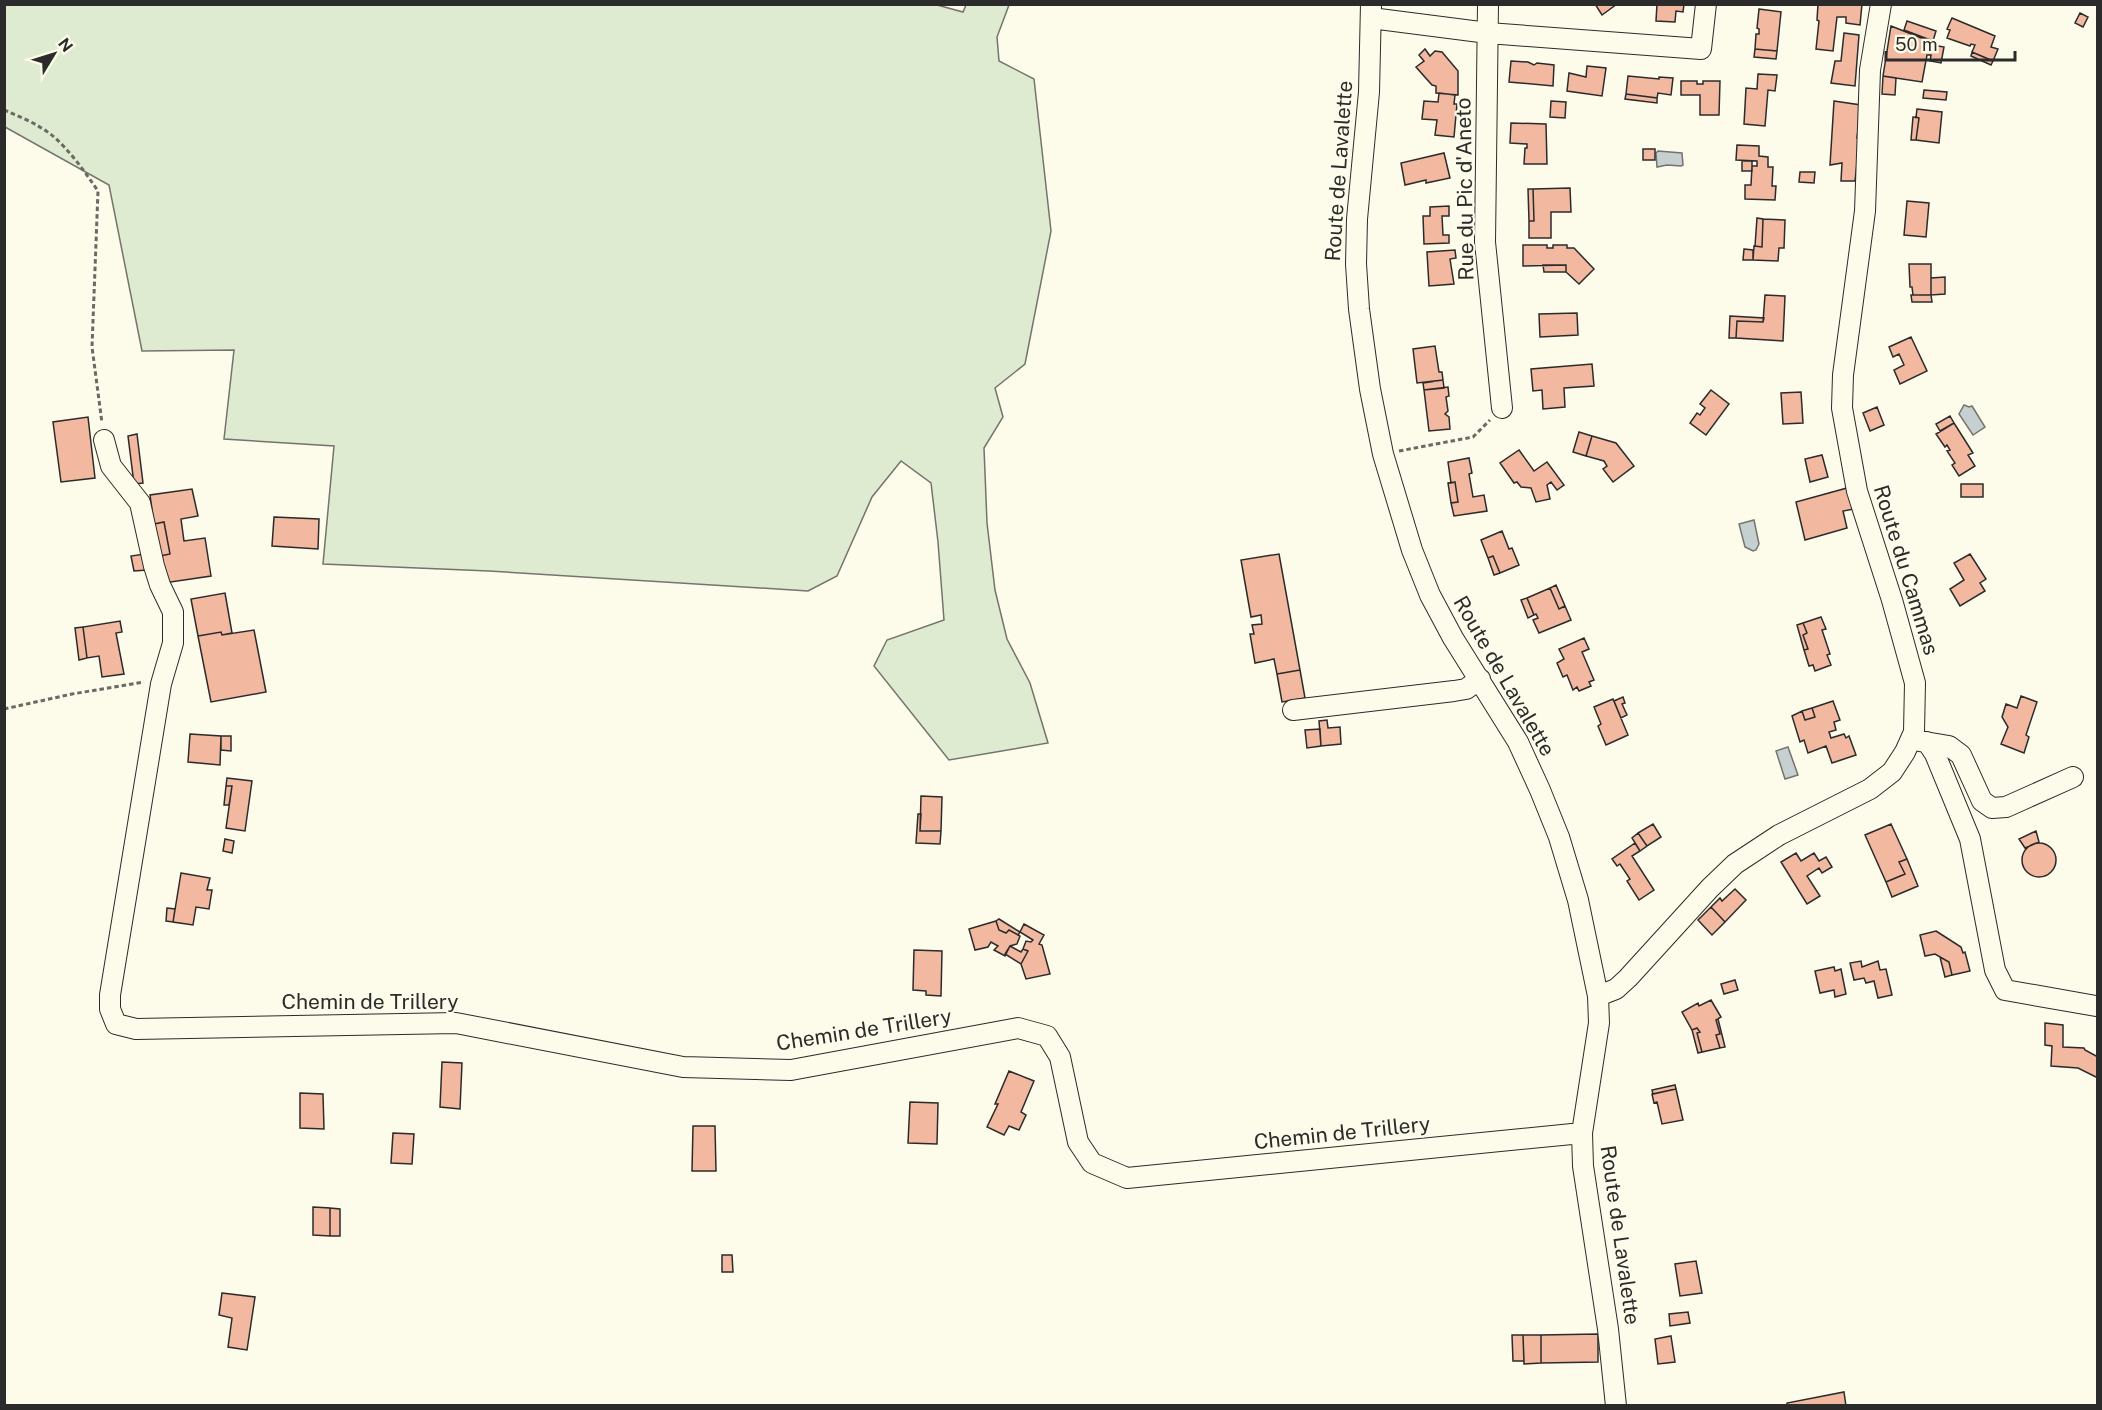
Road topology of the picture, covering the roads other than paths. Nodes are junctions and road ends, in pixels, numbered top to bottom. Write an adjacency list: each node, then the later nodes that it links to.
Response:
1 (1488, 4): 5 (street, Rue du Pic d'Aneto)
2 (1706, 4): 5 (street)
3 (1881, 4): 10 (street, Route du Cammas)
4 (1371, 11): 5 (street); 8 (street, Route de Lavalette)
5 (1488, 33): 6 (street, Rue du Pic d'Aneto)
6 (1502, 408)
7 (104, 440): 14 (street, Chemin de Trillery)
8 (1479, 679): 9 (street); 12 (street, Route de Lavalette)
9 (1293, 710)
10 (1919, 741): 11 (street); 12 (street, Route du Cammas); 13 (street)
11 (2073, 777)
12 (1598, 996): 14 (street, Route de Lavalette)
13 (2096, 1006)
14 (1582, 1133): 15 (street, Route de Lavalette)
15 (1617, 1406)

